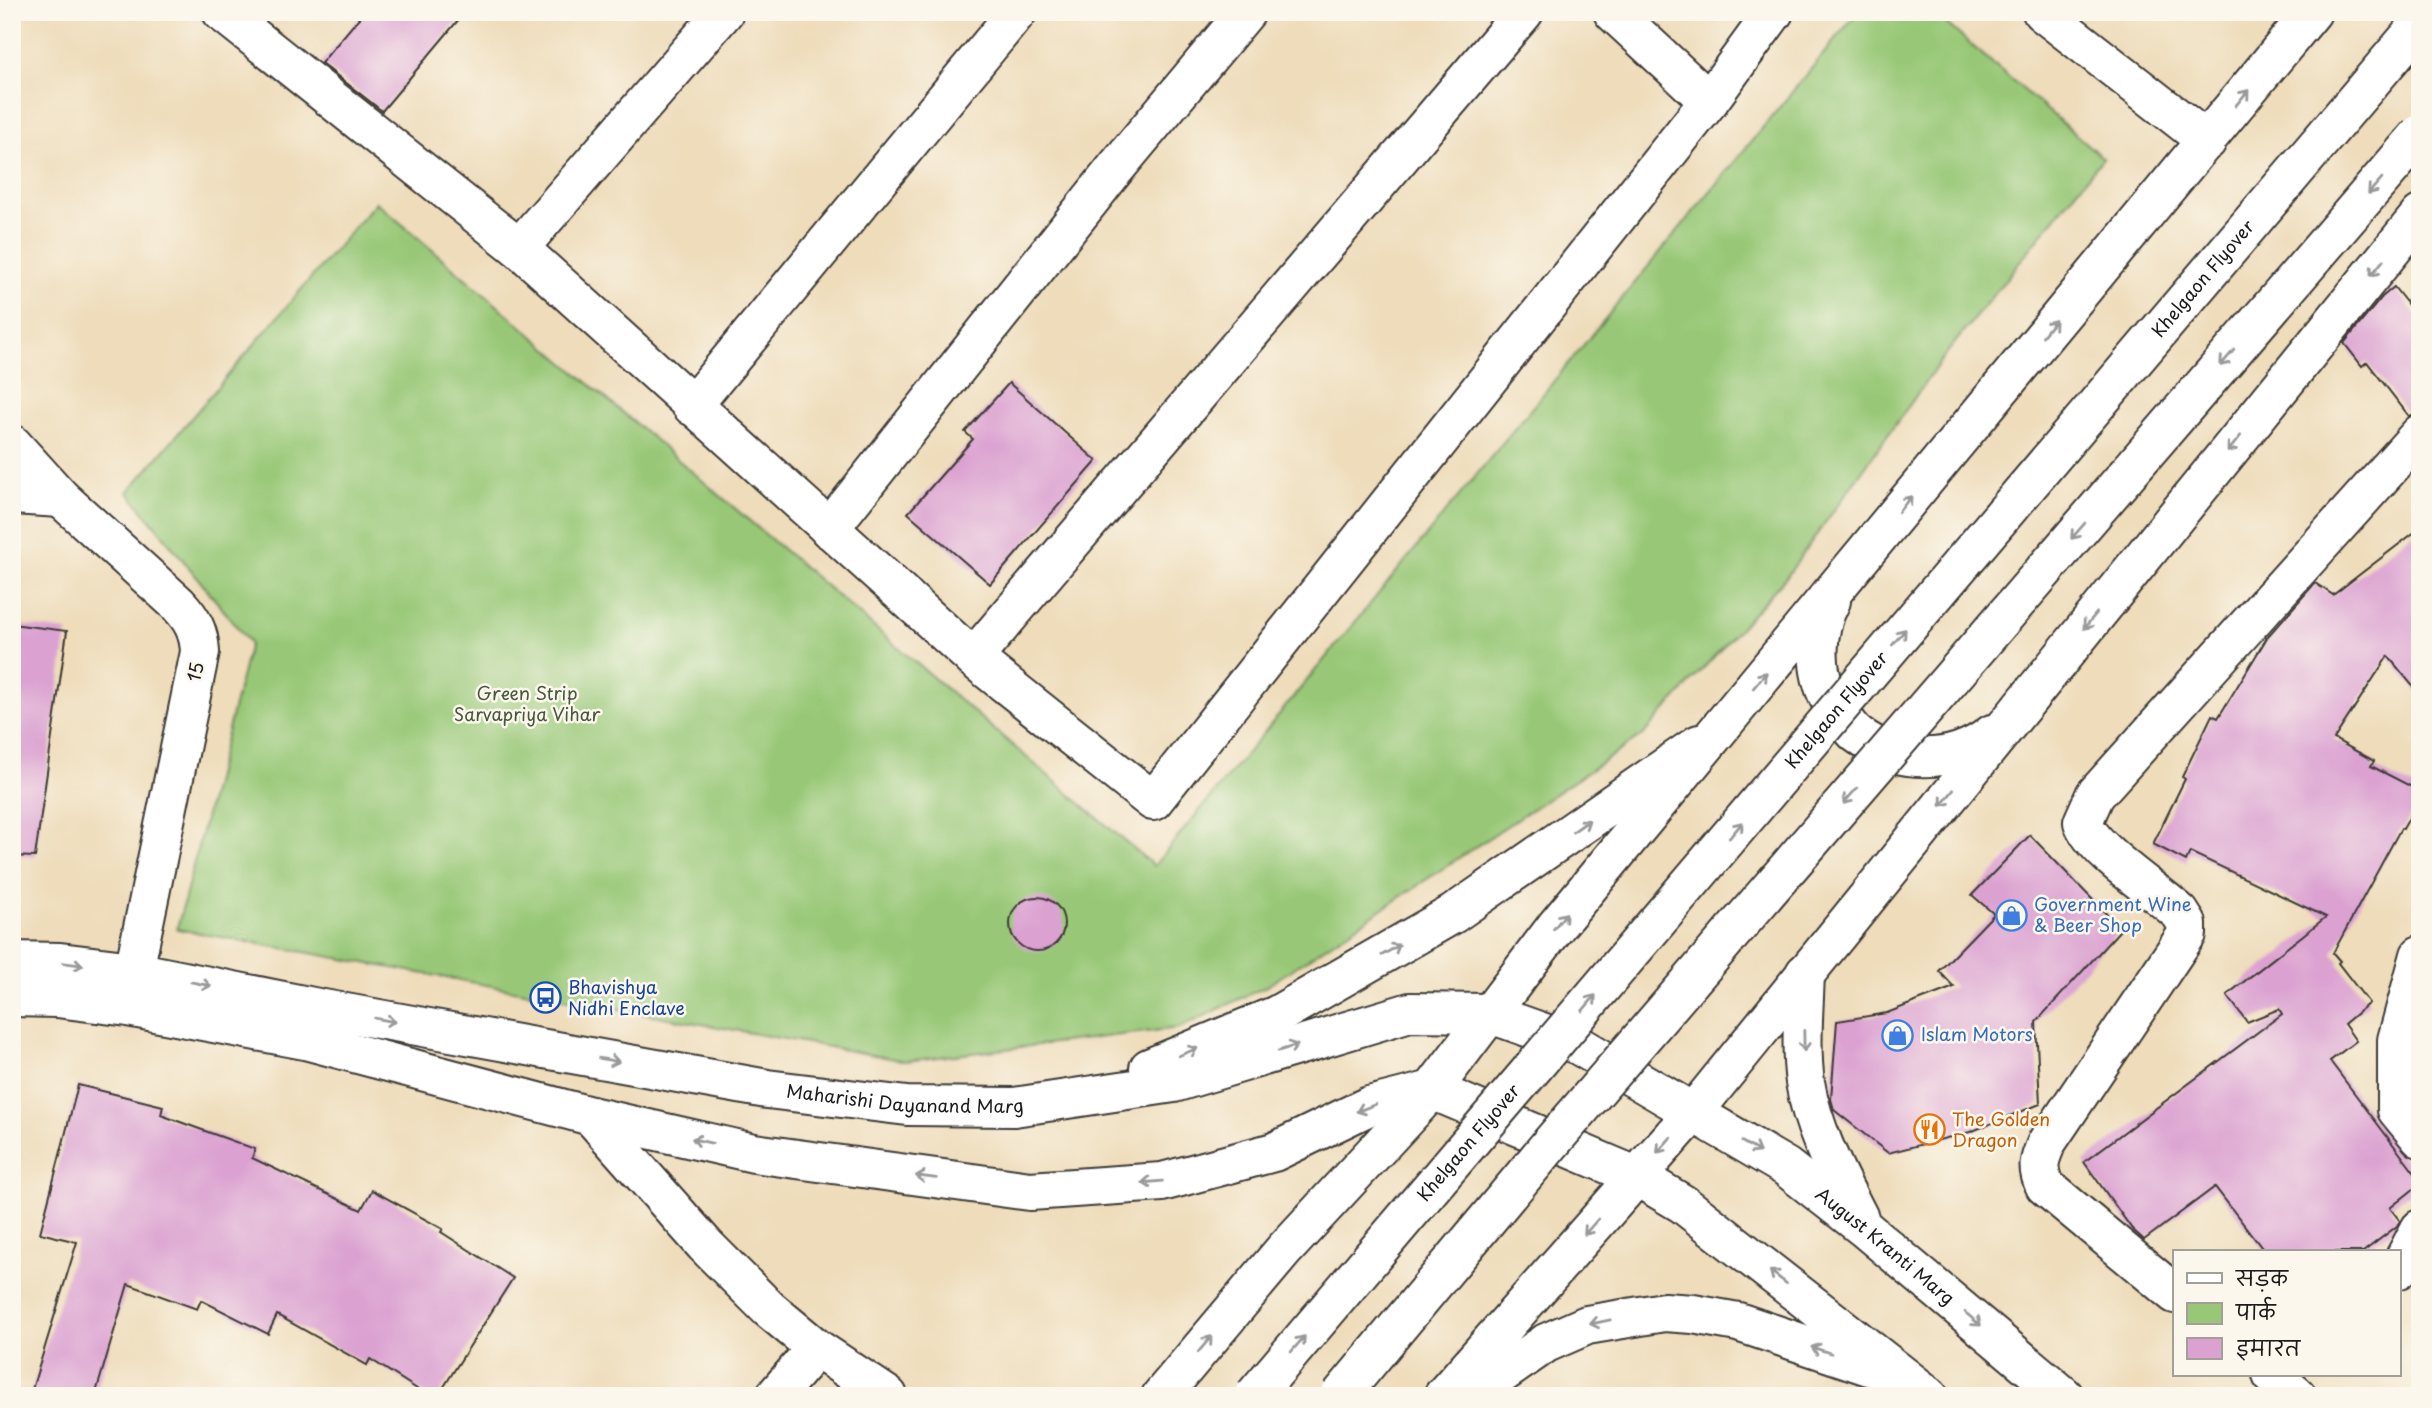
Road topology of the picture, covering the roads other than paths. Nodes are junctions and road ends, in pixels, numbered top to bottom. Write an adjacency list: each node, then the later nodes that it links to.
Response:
1 (222, 12): 15 (main road)
2 (724, 12): 15 (main road)
3 (1017, 12): 16 (main road)
4 (1246, 12): 21 (main road)
5 (1524, 12): 23 (main road)
6 (1613, 12): 11 (main road)
7 (1774, 12): 11 (main road)
8 (2042, 12): 13 (main road)
9 (2312, 12): 13 (main road, one-way to 9)
10 (2420, 24): 48 (main road, Khelgaon Flyover, one-way to 10, bridge)
11 (1709, 101): 23 (main road)
12 (2420, 134): 49 (main road, one-way to 49, bridge)
13 (2207, 141): 22 (main road, one-way to 13)
14 (2420, 215): 24 (main road, one-way to 24)
15 (519, 248): 16 (main road)
16 (692, 406): 21 (main road)
17 (2420, 434): 42 (main road)
18 (12, 444): 20 (main road, 15)
19 (12, 495): 20 (main road)
20 (61, 498): 29 (main road, 15)
21 (829, 529): 23 (main road)
22 (1843, 580): 24 (main road); 25 (main road, one-way to 22)
23 (972, 658)
24 (2010, 720): 28 (main road, one-way to 28)
25 (1716, 732): 31 (main road, one-way to 25); 34 (main road, one-way to 25)
26 (2420, 955): 37 (main road)
27 (12, 961): 29 (main road, one-way to 29)
28 (1805, 972): 35 (main road); 39 (main road, one-way to 39)
29 (131, 989): 30 (main road); 32 (main road)
30 (12, 997)
31 (1489, 1013): 33 (main road); 34 (main road, Maharishi Dayanand Marg, one-way to 31); 35 (main road, August Kranti Marg)
32 (311, 1024): 34 (main road, Maharishi Dayanand Marg, one-way to 34); 36 (main road)
33 (1432, 1090): 36 (main road, one-way to 36); 38 (main road); 47 (main road, one-way to 33)
34 (1079, 1096)
35 (1692, 1114): 38 (main road, one-way to 38); 39 (main road, August Kranti Marg, one-way to 39)
36 (591, 1116): 43 (main road)
37 (2420, 1138)
38 (1636, 1175): 44 (main road, one-way to 38); 50 (main road, one-way to 50)
39 (1864, 1228): 52 (main road, August Kranti Marg, one-way to 52)
40 (2420, 1229): 41 (main road)
41 (2400, 1267)
42 (2173, 1292)
43 (816, 1348): 45 (main road); 46 (main road)
44 (1919, 1387): 51 (main road, one-way to 51)
45 (775, 1396)
46 (888, 1396)
47 (1161, 1396)
48 (1254, 1396)
49 (1340, 1396)
50 (1443, 1396)
51 (1470, 1396)
52 (2064, 1396)

